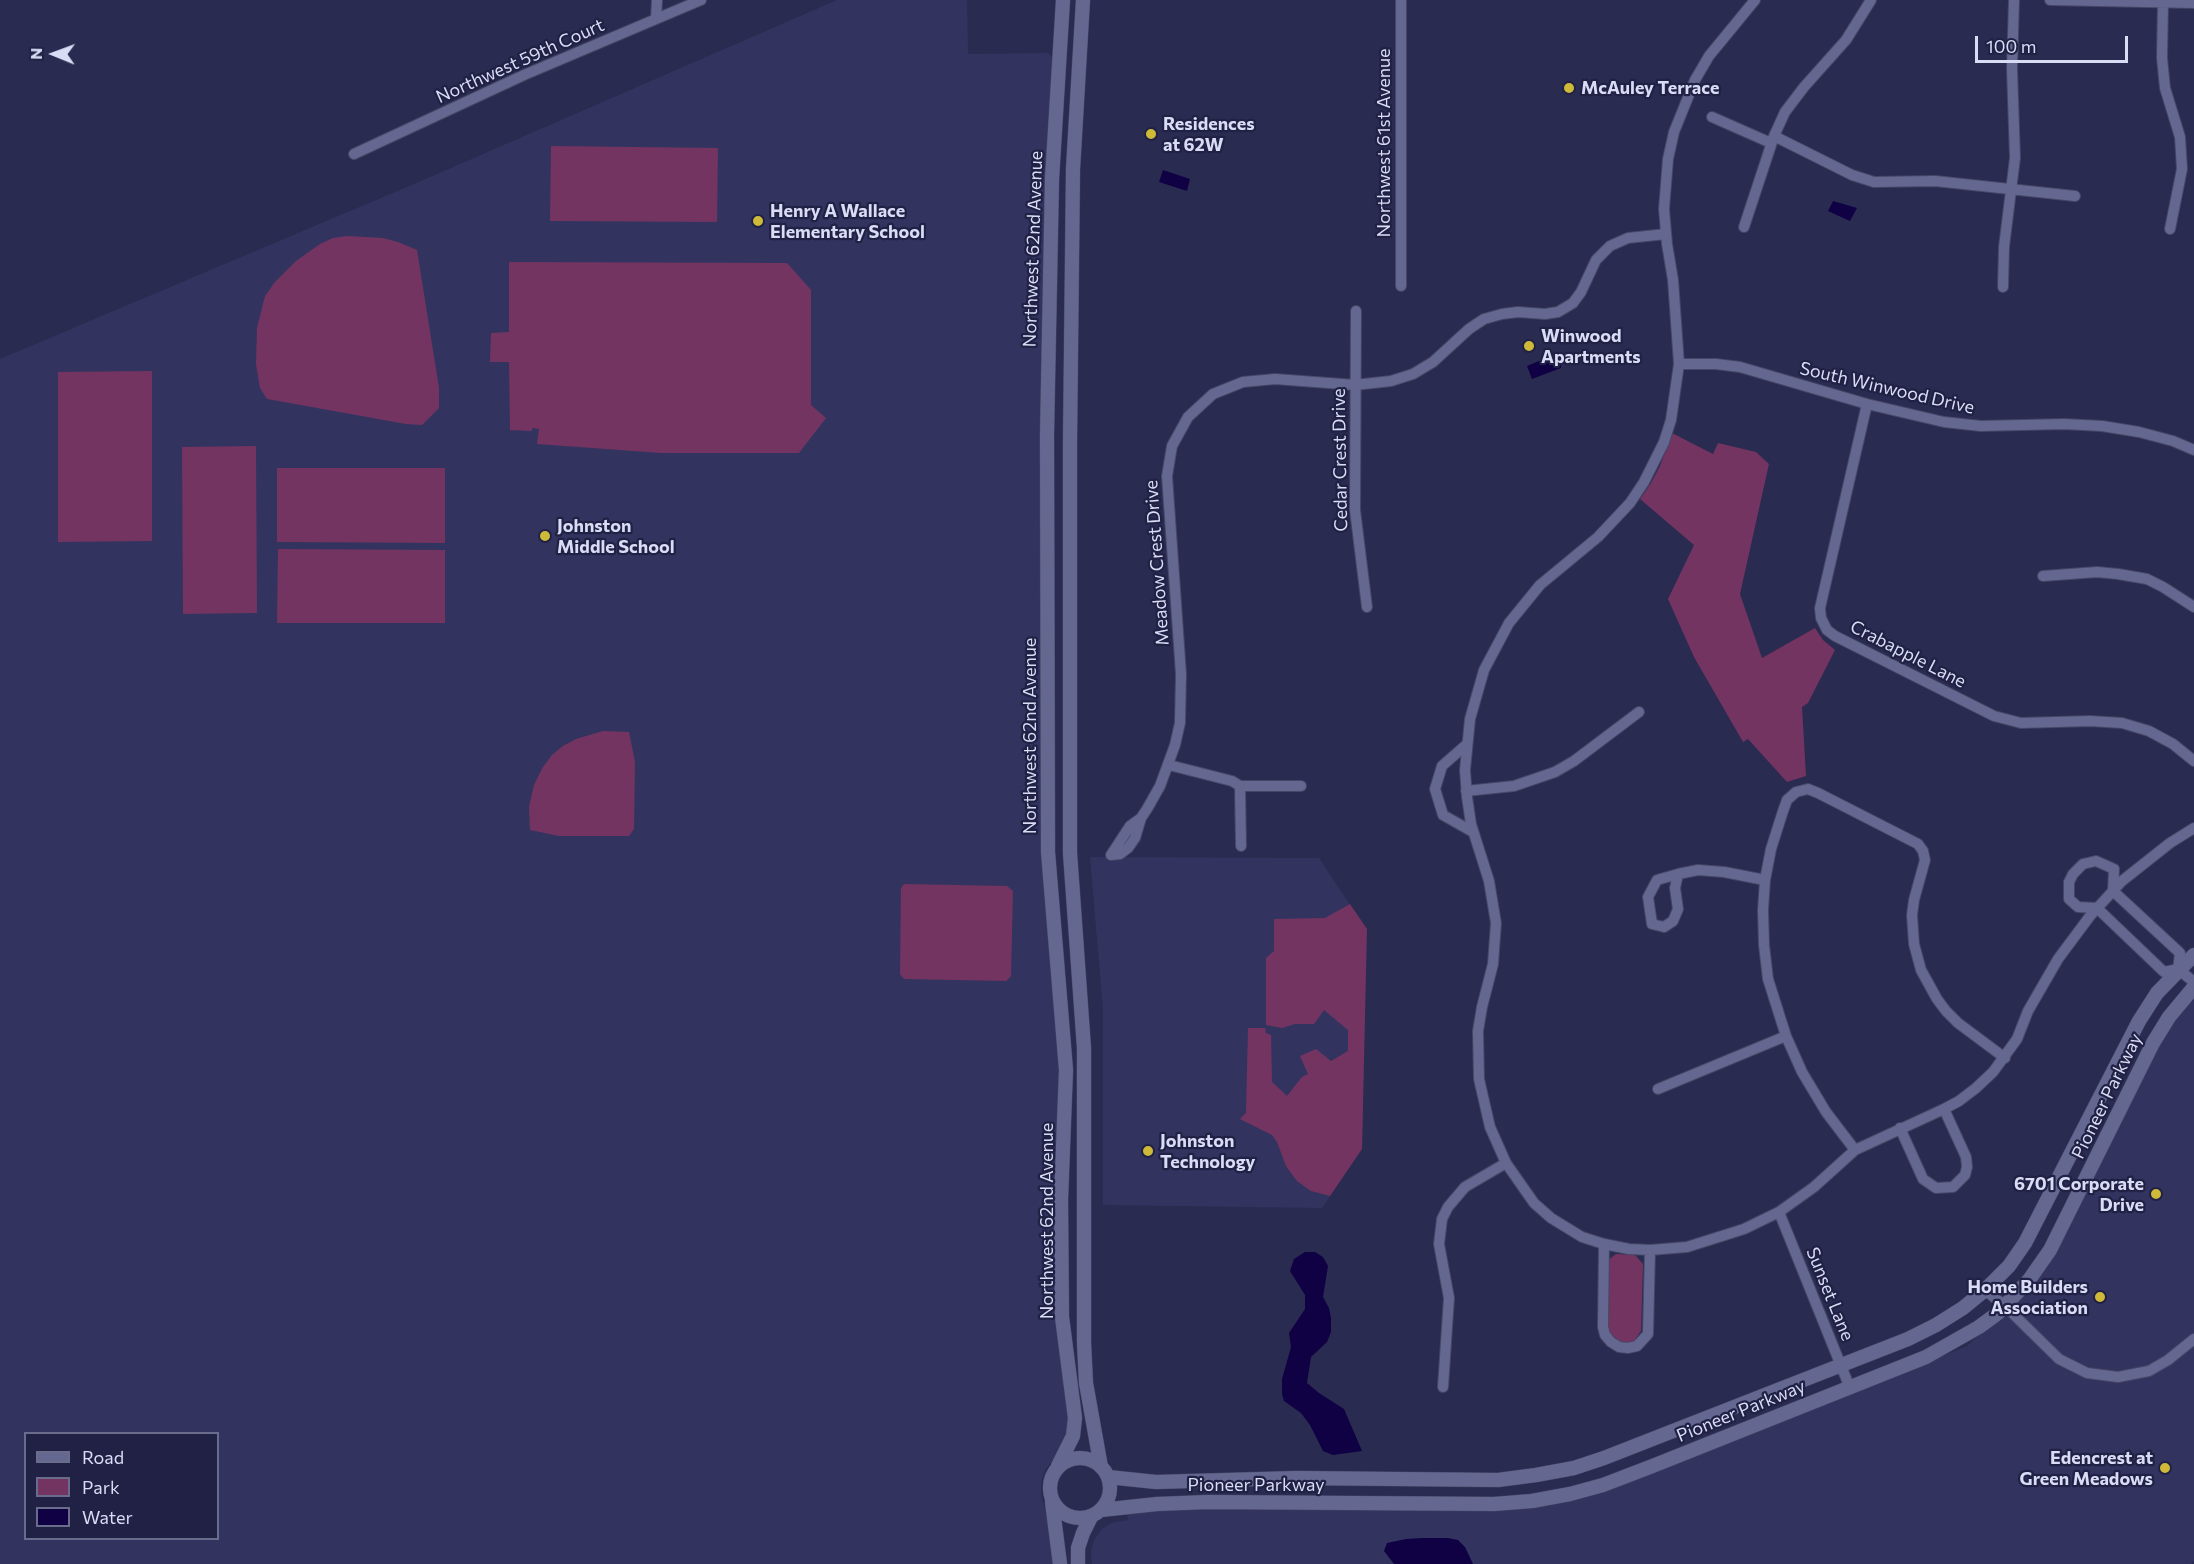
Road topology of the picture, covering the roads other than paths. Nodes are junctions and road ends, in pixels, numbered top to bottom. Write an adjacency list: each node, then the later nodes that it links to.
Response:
1 (657, 0): 12 (street)
2 (701, 0): 12 (street, Northwest 59th Court)
3 (1063, 0): 65 (street, Northwest 62nd Avenue)
4 (1083, 0): 66 (street, Northwest 62nd Avenue)
5 (1401, 0): 21 (street, Northwest 61st Avenue)
6 (1755, 0): 20 (street)
7 (1871, 0): 14 (street)
8 (2014, 0): 16 (street)
9 (2050, 0): 10 (street)
10 (2163, 2): 11 (street); 19 (street)
11 (2194, 3)
12 (656, 19): 15 (street, Northwest 59th Court)
13 (1712, 117): 14 (street)
14 (1773, 140): 16 (street); 18 (street)
15 (354, 154)
16 (2012, 190): 17 (street); 22 (street)
17 (2074, 196)
18 (1744, 227)
19 (2170, 230)
20 (1666, 234): 24 (street); 25 (street, Meadow Crest Drive)
21 (1401, 286)
22 (2003, 287)
23 (1356, 311): 25 (street, Cedar Crest Drive)
24 (1679, 364): 26 (street, South Winwood Drive); 32 (street)
25 (1355, 385): 29 (street, Cedar Crest Drive); 34 (street, Meadow Crest Drive)
26 (1867, 404): 27 (street, South Winwood Drive); 33 (street, Crabapple Lane)
27 (2194, 450)
28 (2043, 576): 30 (street)
29 (1367, 607)
30 (2194, 607)
31 (1639, 712): 37 (street)
32 (1466, 745): 37 (street); 40 (street)
33 (2194, 761)
34 (1168, 765): 35 (street); 38 (street, Meadow Crest Drive)
35 (1240, 786): 36 (street); 41 (street)
36 (1301, 786)
37 (1466, 791): 40 (street)
38 (1141, 818)
39 (2194, 828): 44 (street)
40 (1473, 832): 55 (street)
41 (1240, 846)
42 (1678, 874): 42 (street); 43 (street)
43 (1766, 880): 49 (street); 50 (street)
44 (2113, 891): 45 (street); 45 (street); 47 (street)
45 (2097, 908): 47 (street); 50 (street)
46 (2194, 955): 47 (street, Pioneer Parkway)
47 (2178, 969): 48 (street); 59 (street, Pioneer Parkway)
48 (2194, 985): 60 (street, Pioneer Parkway)
49 (1786, 1036): 51 (street); 54 (street)
50 (2004, 1058): 52 (street)
51 (1658, 1089)
52 (1944, 1109): 53 (street); 53 (street)
53 (1900, 1128): 54 (street)
54 (1854, 1150): 56 (street)
55 (1506, 1163): 57 (street); 63 (street)
56 (1779, 1212): 58 (street); 62 (street, Sunset Lane)
57 (1604, 1244): 58 (street); 58 (street)
58 (1650, 1250)
59 (1985, 1290): 60 (street); 62 (street, Pioneer Parkway)
60 (2006, 1306): 61 (street); 64 (street, Pioneer Parkway)
61 (2194, 1339)
62 (1841, 1366): 64 (street, Sunset Lane); 66 (street, Pioneer Parkway)
63 (1443, 1387)
64 (1850, 1388): 68 (street, Pioneer Parkway)
65 (1058, 1466): 66 (street); 67 (street)
66 (1105, 1472): 68 (street)
67 (1052, 1500): 68 (street); 69 (street)
68 (1096, 1513): 70 (street)
69 (1060, 1564)
70 (1077, 1564)

